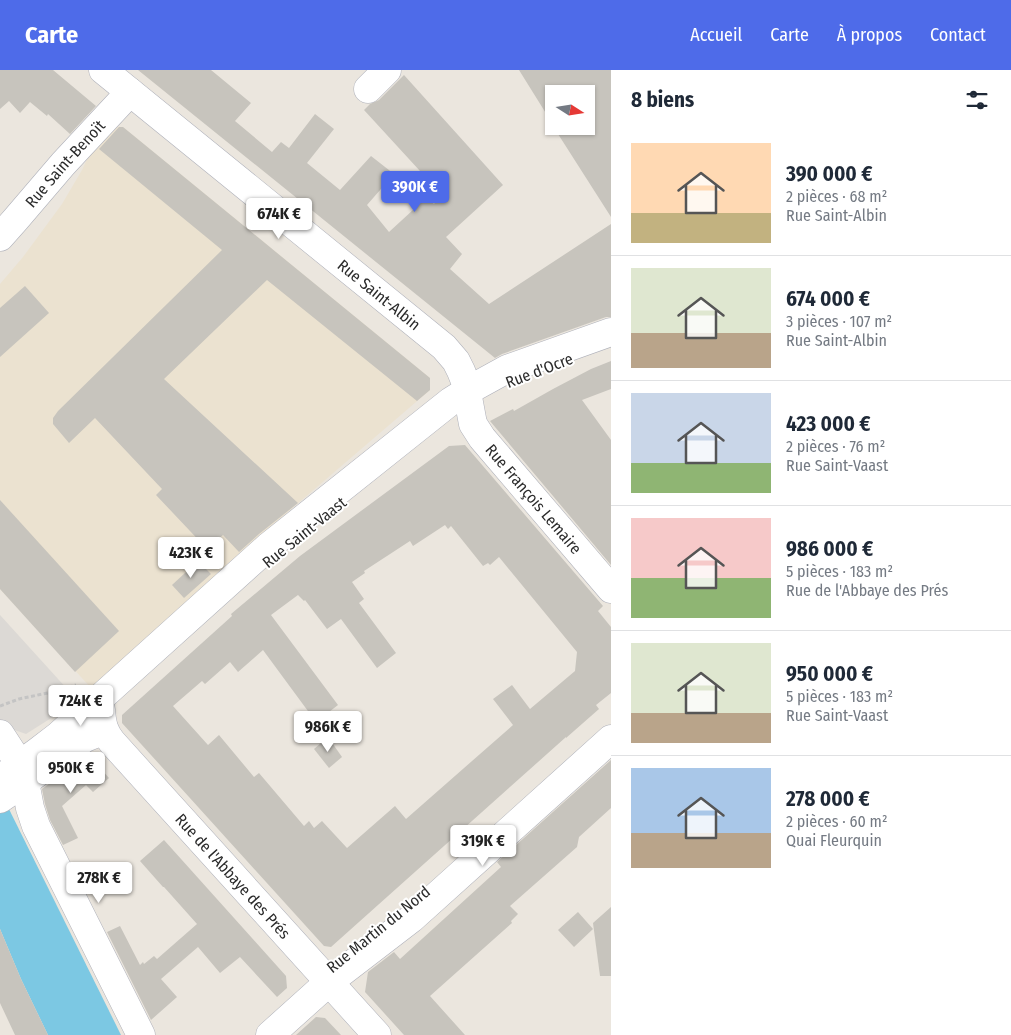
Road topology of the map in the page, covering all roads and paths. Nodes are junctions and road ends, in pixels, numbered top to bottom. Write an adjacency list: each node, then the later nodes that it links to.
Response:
1 (103, 70): 2 (street, Rue Saint-Albin)
2 (130, 92): 3 (street, Rue Saint-Benoït); 6 (street, Rue Saint-Albin)
3 (0, 237)
4 (611, 332): 6 (street)
5 (611, 343): 6 (street, Rue d'Ocre)
6 (468, 397): 7 (street, Rue François Lemaire); 10 (street, Rue Saint-Vaast); 14 (street)
7 (611, 589)
8 (85, 682): 9 (path)
9 (0, 706)
10 (103, 722): 14 (street, Rue Saint-Vaast); 15 (street, Rue de l'Abbaye des Prés)
11 (611, 722): 15 (street, Rue Martin du Nord)
12 (0, 734): 14 (street)
13 (611, 738): 15 (street)
14 (10, 776): 16 (street)
15 (326, 978): 17 (street, Rue Martin du Nord); 18 (street, Rue de l'Abbaye des Prés)
16 (141, 1035)
17 (270, 1035)
18 (377, 1035)

